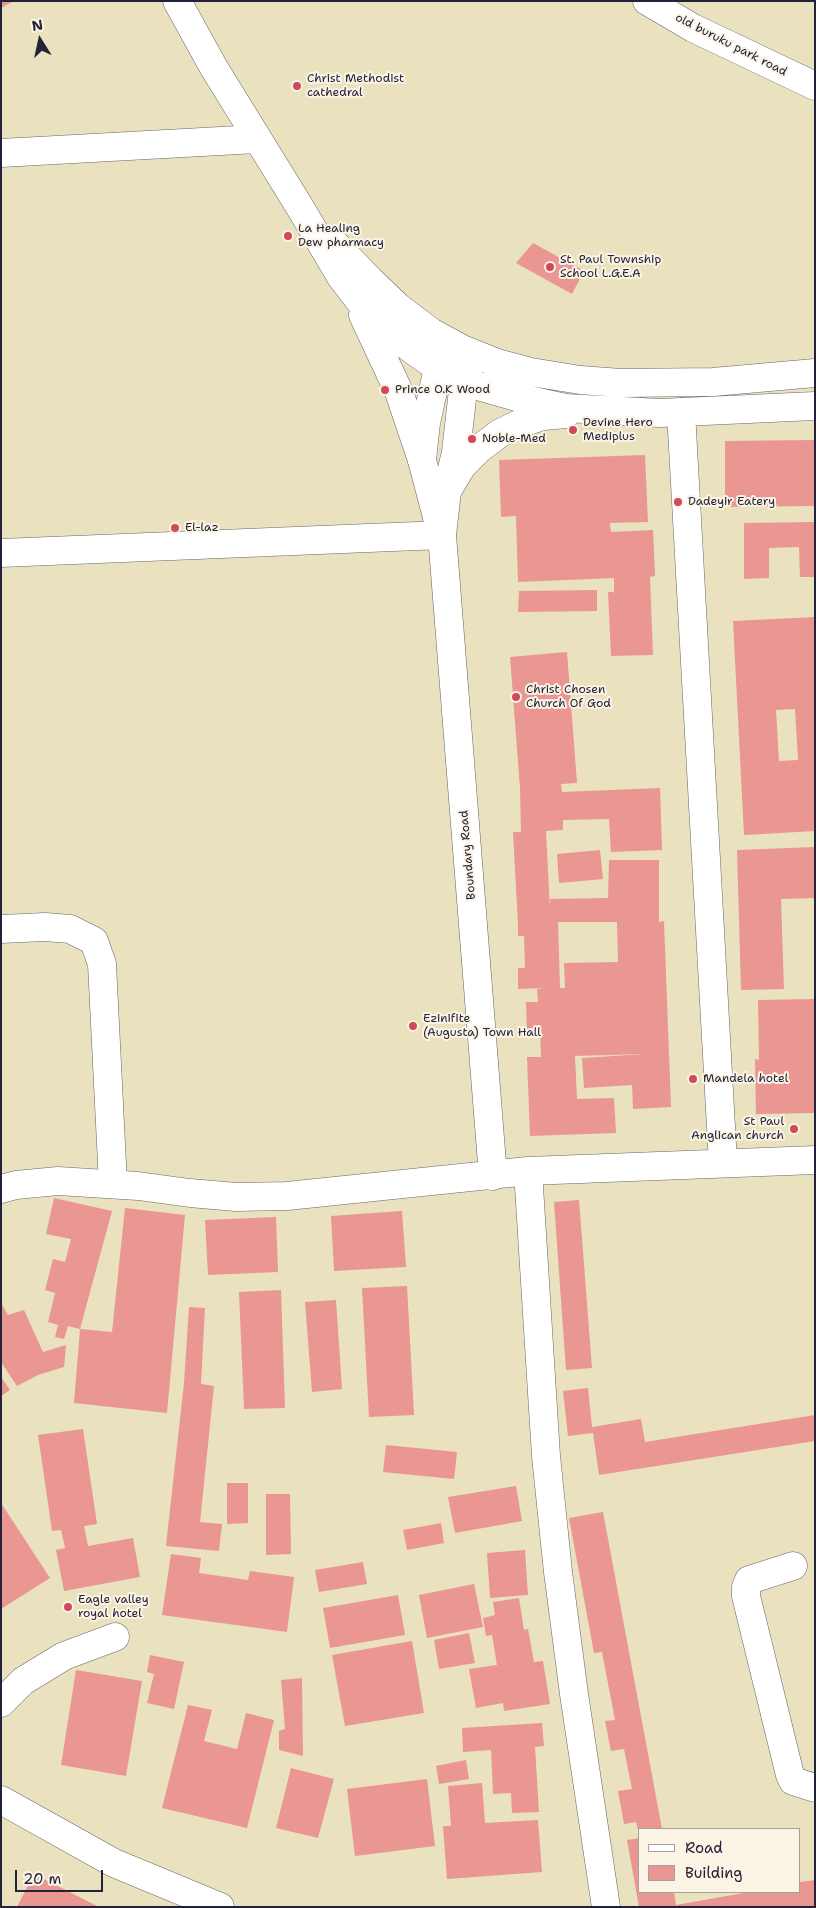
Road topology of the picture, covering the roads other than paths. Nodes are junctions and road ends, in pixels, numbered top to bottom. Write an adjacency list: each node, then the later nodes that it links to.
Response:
1 (177, 1): 6 (street)
2 (647, 1): 4 (street, old buruku park road)
3 (692, 1): 4 (street)
4 (693, 28): 5 (street, old buruku park road)
5 (815, 86)
6 (257, 139): 7 (street); 8 (street)
7 (1, 153)
8 (302, 209): 9 (street); 10 (street)
9 (341, 277): 12 (street); 18 (street)
10 (449, 342): 11 (street); 12 (street)
11 (473, 354): 13 (street); 14 (street)
12 (438, 368): 14 (street); 18 (street)
13 (815, 373)
14 (464, 382): 16 (street); 19 (street)
15 (815, 406): 17 (street)
16 (606, 411): 17 (street); 19 (street)
17 (681, 412): 24 (street)
18 (422, 460): 20 (street)
19 (447, 491): 20 (street)
20 (442, 535): 21 (street); 26 (street, Boundary Road)
21 (1, 553)
22 (1, 929): 27 (street)
23 (815, 1160): 24 (street)
24 (723, 1163): 25 (street)
25 (528, 1171): 26 (street); 35 (street)
26 (493, 1176): 27 (street)
27 (113, 1184): 28 (street)
28 (1, 1189)
29 (793, 1566): 32 (street)
30 (115, 1636): 31 (street)
31 (1, 1703)
32 (815, 1788)
33 (1, 1800): 34 (street)
34 (220, 1907)
35 (606, 1907)

